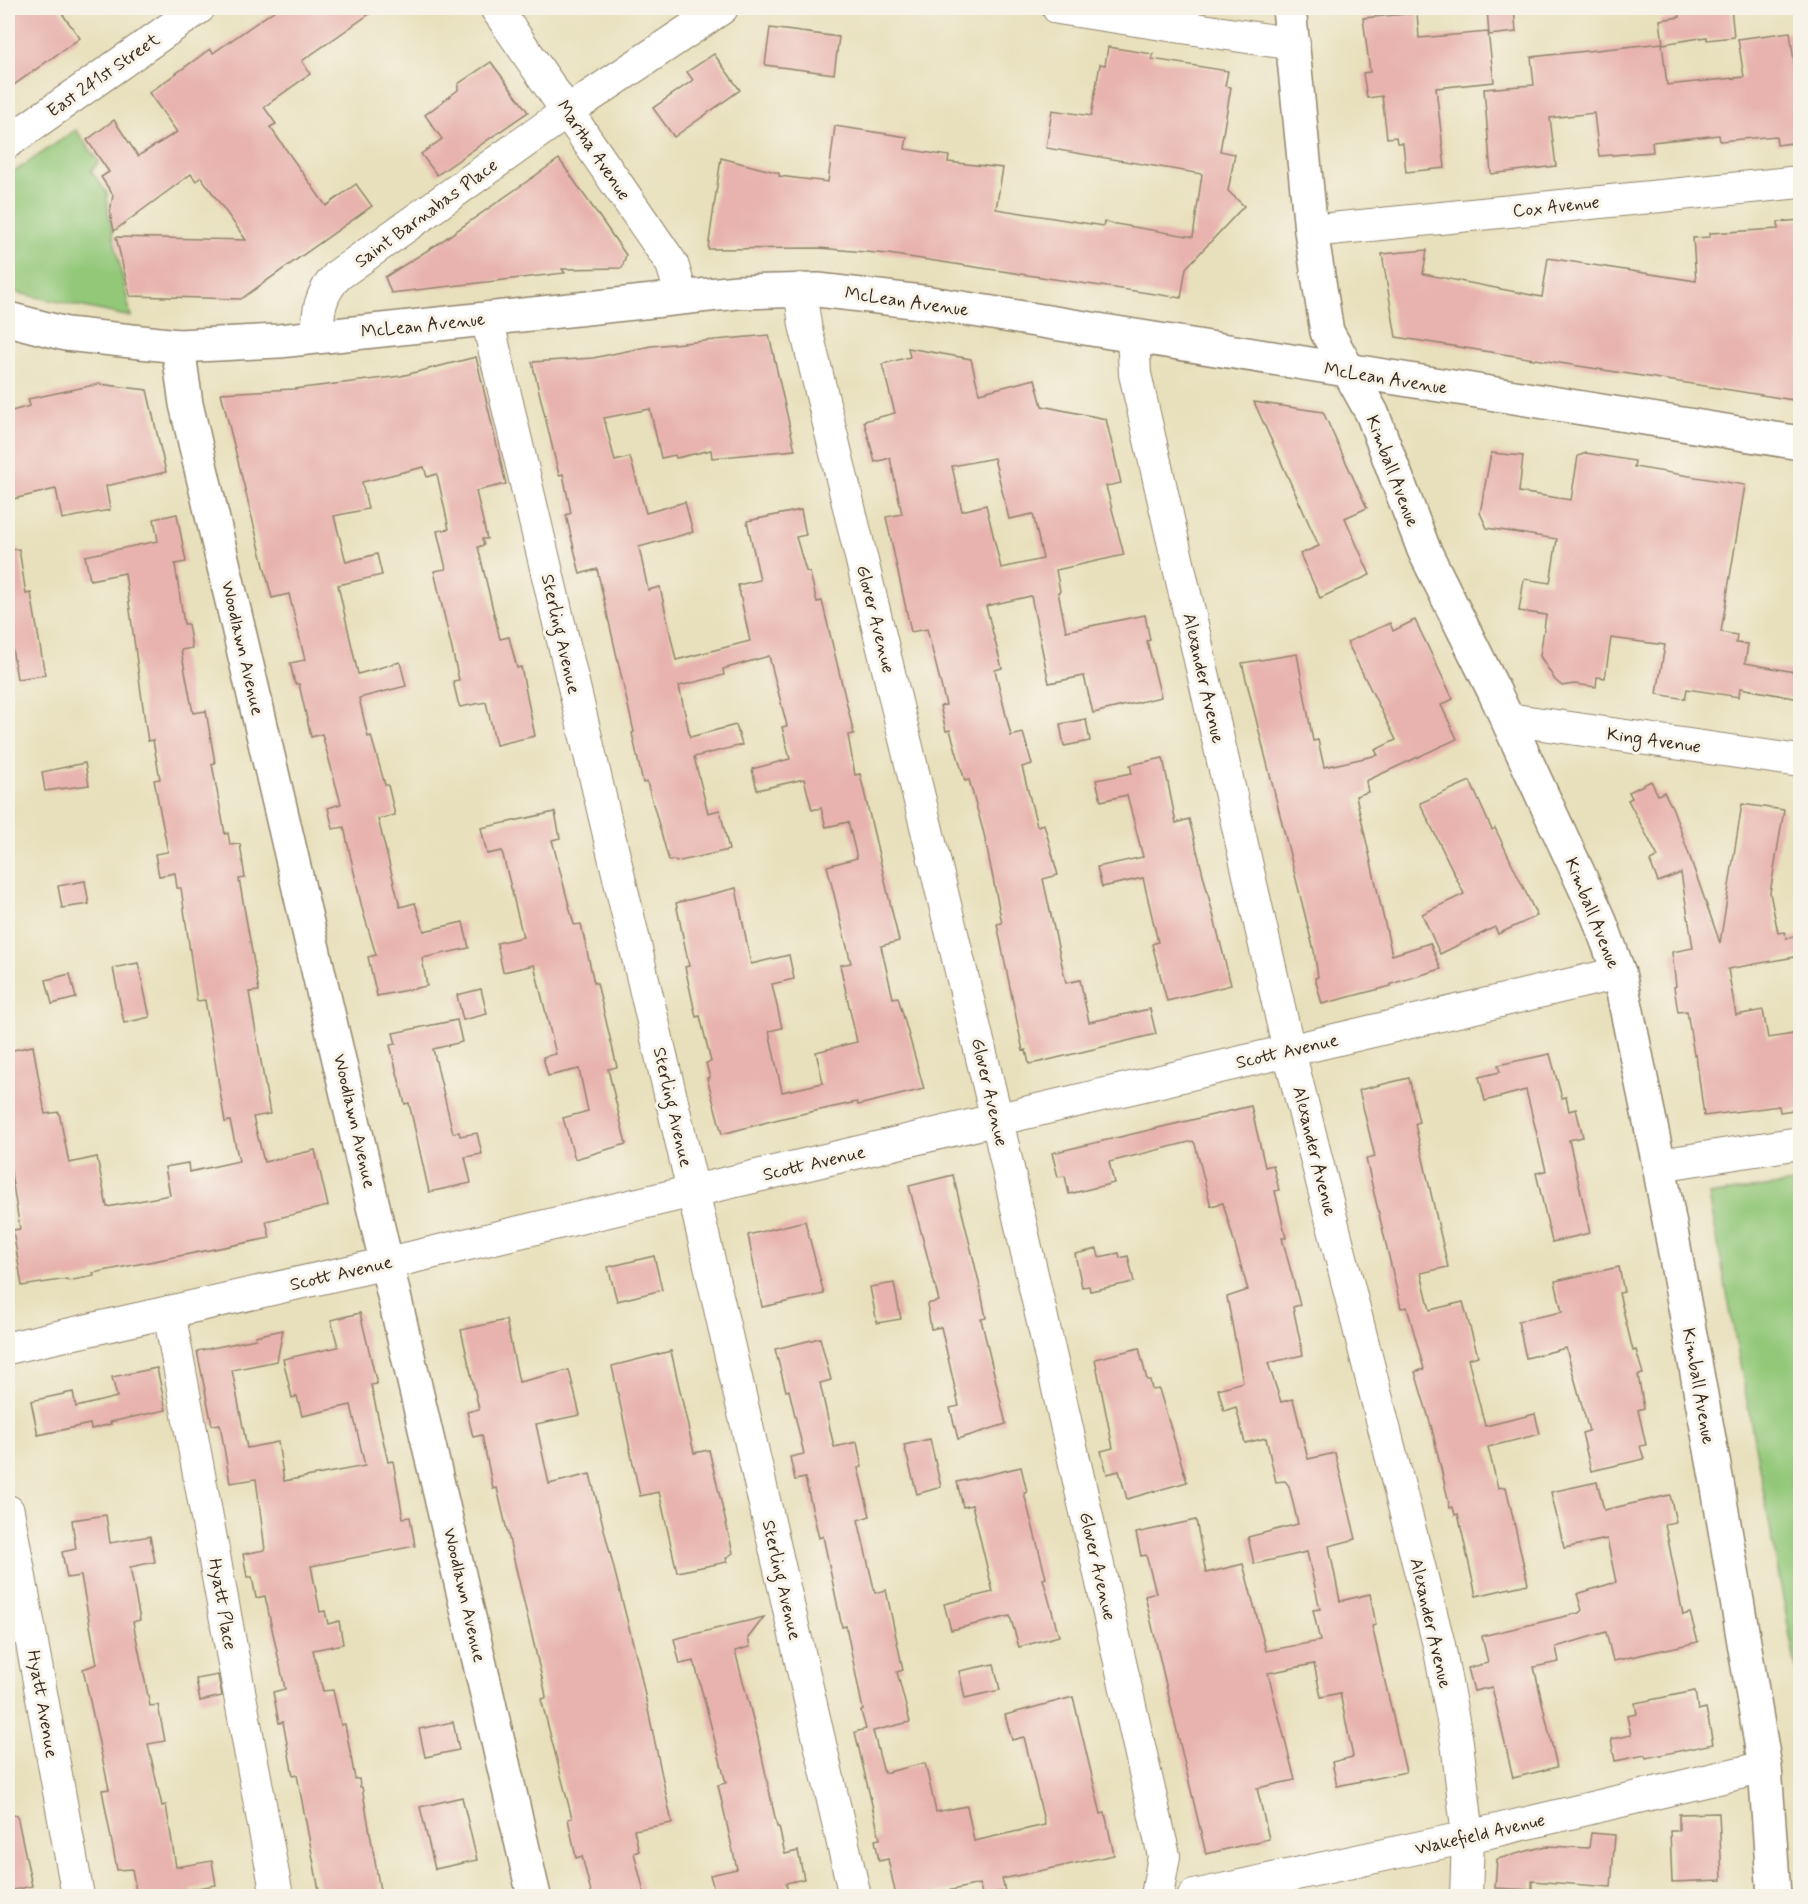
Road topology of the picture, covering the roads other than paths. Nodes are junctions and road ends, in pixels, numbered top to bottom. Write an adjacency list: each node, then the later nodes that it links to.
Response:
1 (199, 8): 8 (street, East 241st Street)
2 (496, 8): 7 (street, Martha Avenue)
3 (722, 8): 7 (street, Saint Barnabas Place)
4 (1058, 8): 6 (street)
5 (1289, 8): 6 (street, Kimball Avenue)
6 (1294, 44): 10 (street, Kimball Avenue)
7 (568, 111): 12 (street, Martha Avenue); 16 (street, Saint Barnabas Place)
8 (8, 142)
9 (1800, 182): 10 (street, Cox Avenue)
10 (1311, 231): 18 (street, Kimball Avenue)
11 (800, 290): 12 (street, McLean Avenue); 15 (street, McLean Avenue); 24 (street, Glover Avenue)
12 (682, 297): 13 (street, McLean Avenue)
13 (487, 318): 16 (street, McLean Avenue); 27 (street, Sterling Avenue)
14 (8, 320): 17 (street, McLean Avenue)
15 (1133, 336): 18 (street, McLean Avenue); 23 (street, Alexander Avenue)
16 (318, 337): 17 (street, McLean Avenue)
17 (178, 346): 28 (street, Woodlawn Avenue)
18 (1348, 372): 19 (street, McLean Avenue); 20 (street, Kimball Avenue)
19 (1800, 443)
20 (1507, 719): 21 (street, King Avenue); 22 (street, Kimball Avenue)
21 (1800, 761)
22 (1619, 973): 23 (street, Scott Avenue); 26 (street, Kimball Avenue)
23 (1289, 1051): 24 (street, Scott Avenue); 33 (street, Alexander Avenue)
24 (997, 1120): 27 (street, Scott Avenue); 38 (street, Glover Avenue)
25 (1800, 1143): 26 (street)
26 (1659, 1165): 32 (street, Kimball Avenue)
27 (693, 1191): 28 (street, Scott Avenue); 37 (street, Sterling Avenue)
28 (388, 1263): 29 (street, Scott Avenue); 36 (street, Woodlawn Avenue)
29 (169, 1312): 30 (street, Scott Avenue); 35 (street, Hyatt Place)
30 (8, 1348)
31 (8, 1511): 34 (street, Hyatt Avenue)
32 (1765, 1767): 33 (street, Wakefield Avenue); 41 (street, Kimball Avenue)
33 (1468, 1837): 39 (street, Wakefield Avenue); 40 (street, Alexander Avenue)
34 (78, 1896)
35 (277, 1896)
36 (534, 1896)
37 (855, 1896)
38 (1157, 1896)
39 (1194, 1896)
40 (1466, 1896)
41 (1774, 1896)

